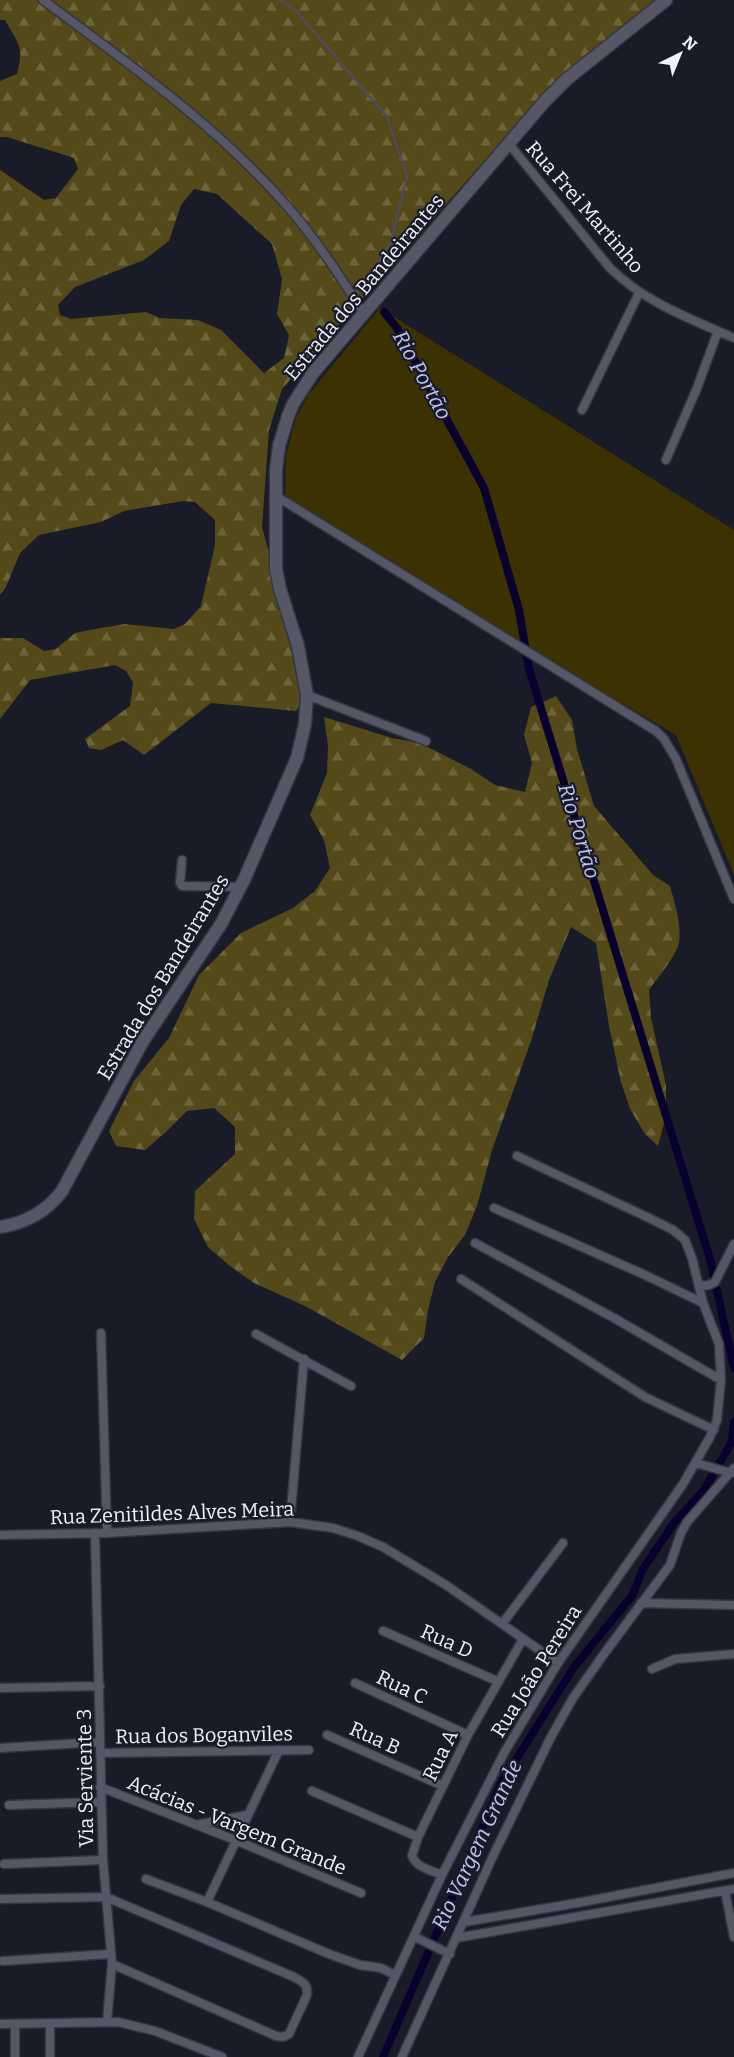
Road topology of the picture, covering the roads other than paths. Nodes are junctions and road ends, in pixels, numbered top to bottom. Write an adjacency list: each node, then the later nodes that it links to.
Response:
1 (43, 0): 5 (street)
2 (666, 0): 3 (main road, Estrada dos Bandeirantes)
3 (509, 144): 4 (street, Rua Frei Martinho); 5 (main road, Estrada dos Bandeirantes)
4 (639, 293): 6 (street, Rua Frei Martinho); 8 (street)
5 (364, 314): 10 (main road, Estrada dos Bandeirantes)
6 (718, 331): 7 (street, Rua Frei Martinho); 9 (street)
7 (734, 338)
8 (582, 410)
9 (666, 460)
10 (276, 496): 11 (main road, Estrada dos Bandeirantes); 15 (street)
11 (307, 695): 12 (street); 14 (main road, Estrada dos Bandeirantes)
12 (426, 741)
13 (182, 860): 14 (street)
14 (241, 887): 18 (main road, Estrada dos Bandeirantes)
15 (734, 899)
16 (517, 1156): 22 (street, Rua João Pereira)
17 (494, 1208): 23 (street)
18 (0, 1227)
19 (475, 1243): 27 (street)
20 (734, 1244): 22 (street)
21 (461, 1279): 29 (street)
22 (699, 1286): 23 (street, Rua João Pereira)
23 (705, 1306): 27 (street, Rua João Pereira)
24 (101, 1333): 34 (street)
25 (256, 1334): 26 (street)
26 (303, 1359): 28 (street); 32 (street)
27 (721, 1380): 29 (street, Rua João Pereira)
28 (351, 1386)
29 (714, 1430): 30 (street, Rua João Pereira)
30 (696, 1463): 31 (street); 43 (street, Rua João Pereira)
31 (729, 1471): 37 (street)
32 (290, 1522): 34 (street, Rua Zenitildes Alves Meira); 39 (street, Rua Zenitildes Alves Meira)
33 (95, 1533): 34 (street, Rua Zenitildes Alves Meira); 35 (street, Rua Zenitildes Alves Meira); 47 (street, Via Serviente 3)
34 (107, 1533)
35 (0, 1535)
36 (563, 1543): 39 (street)
37 (641, 1603): 38 (street); 75 (street)
38 (734, 1605)
39 (502, 1624): 41 (street, Rua Zenitildes Alves Meira)
40 (383, 1631): 45 (street, Rua D)
41 (523, 1639): 43 (street, Rua Zenitildes Alves Meira); 45 (street, Rua A)
42 (734, 1654): 44 (street)
43 (558, 1663): 68 (street, Rua João Pereira)
44 (652, 1669)
45 (497, 1682): 50 (street, Rua A)
46 (355, 1683): 50 (street, Rua C)
47 (100, 1686): 48 (street); 51 (street, Via Serviente 3)
48 (0, 1688)
49 (327, 1735): 56 (street, Rua B)
50 (468, 1735): 56 (street, Rua A)
51 (100, 1742): 52 (street); 55 (street, Via Serviente 3)
52 (0, 1748)
53 (279, 1750): 54 (street, Rua dos Boganviles); 55 (street, Rua dos Boganviles); 61 (street)
54 (309, 1750)
55 (100, 1753): 57 (street, Via Serviente 3)
56 (443, 1786): 63 (street, Rua A)
57 (100, 1787): 59 (street, Via Serviente 3); 62 (street, Acácias - Vargem Grande)
58 (312, 1791): 63 (street)
59 (101, 1802): 60 (street); 65 (street, Via Serviente 3)
60 (9, 1805)
61 (247, 1815): 62 (street); 64 (street)
62 (196, 1825): 64 (street, Acácias - Vargem Grande)
63 (418, 1837): 68 (street, Rua A)
64 (235, 1840): 71 (street, Acácias - Vargem Grande); 74 (street)
65 (103, 1860): 66 (street); 72 (street, Via Serviente 3)
66 (4, 1864)
67 (734, 1873): 75 (street)
68 (442, 1875): 76 (street, Rua João Pereira)
69 (146, 1879): 74 (street)
70 (730, 1890): 77 (street); 78 (street)
71 (361, 1893)
72 (106, 1898): 73 (street); 80 (street, Via Serviente 3); 80 (street)
73 (1, 1899)
74 (207, 1902): 82 (street)
75 (464, 1922): 78 (street)
76 (414, 1937): 79 (street); 82 (street, Rua João Pereira)
77 (734, 1937)
78 (456, 1938): 79 (street)
79 (450, 1954): 92 (street)
80 (111, 1959): 81 (street); 83 (street, Via Serviente 3)
81 (3, 1961)
82 (395, 1975): 91 (street, Rua João Pereira)
83 (107, 2021): 86 (street); 87 (street)
84 (0, 2024): 85 (street)
85 (15, 2024): 86 (street); 88 (street)
86 (50, 2024): 89 (street)
87 (211, 2055): 90 (street)
88 (15, 2057)
89 (50, 2057)
90 (222, 2057)
91 (358, 2057)
92 (402, 2057)

